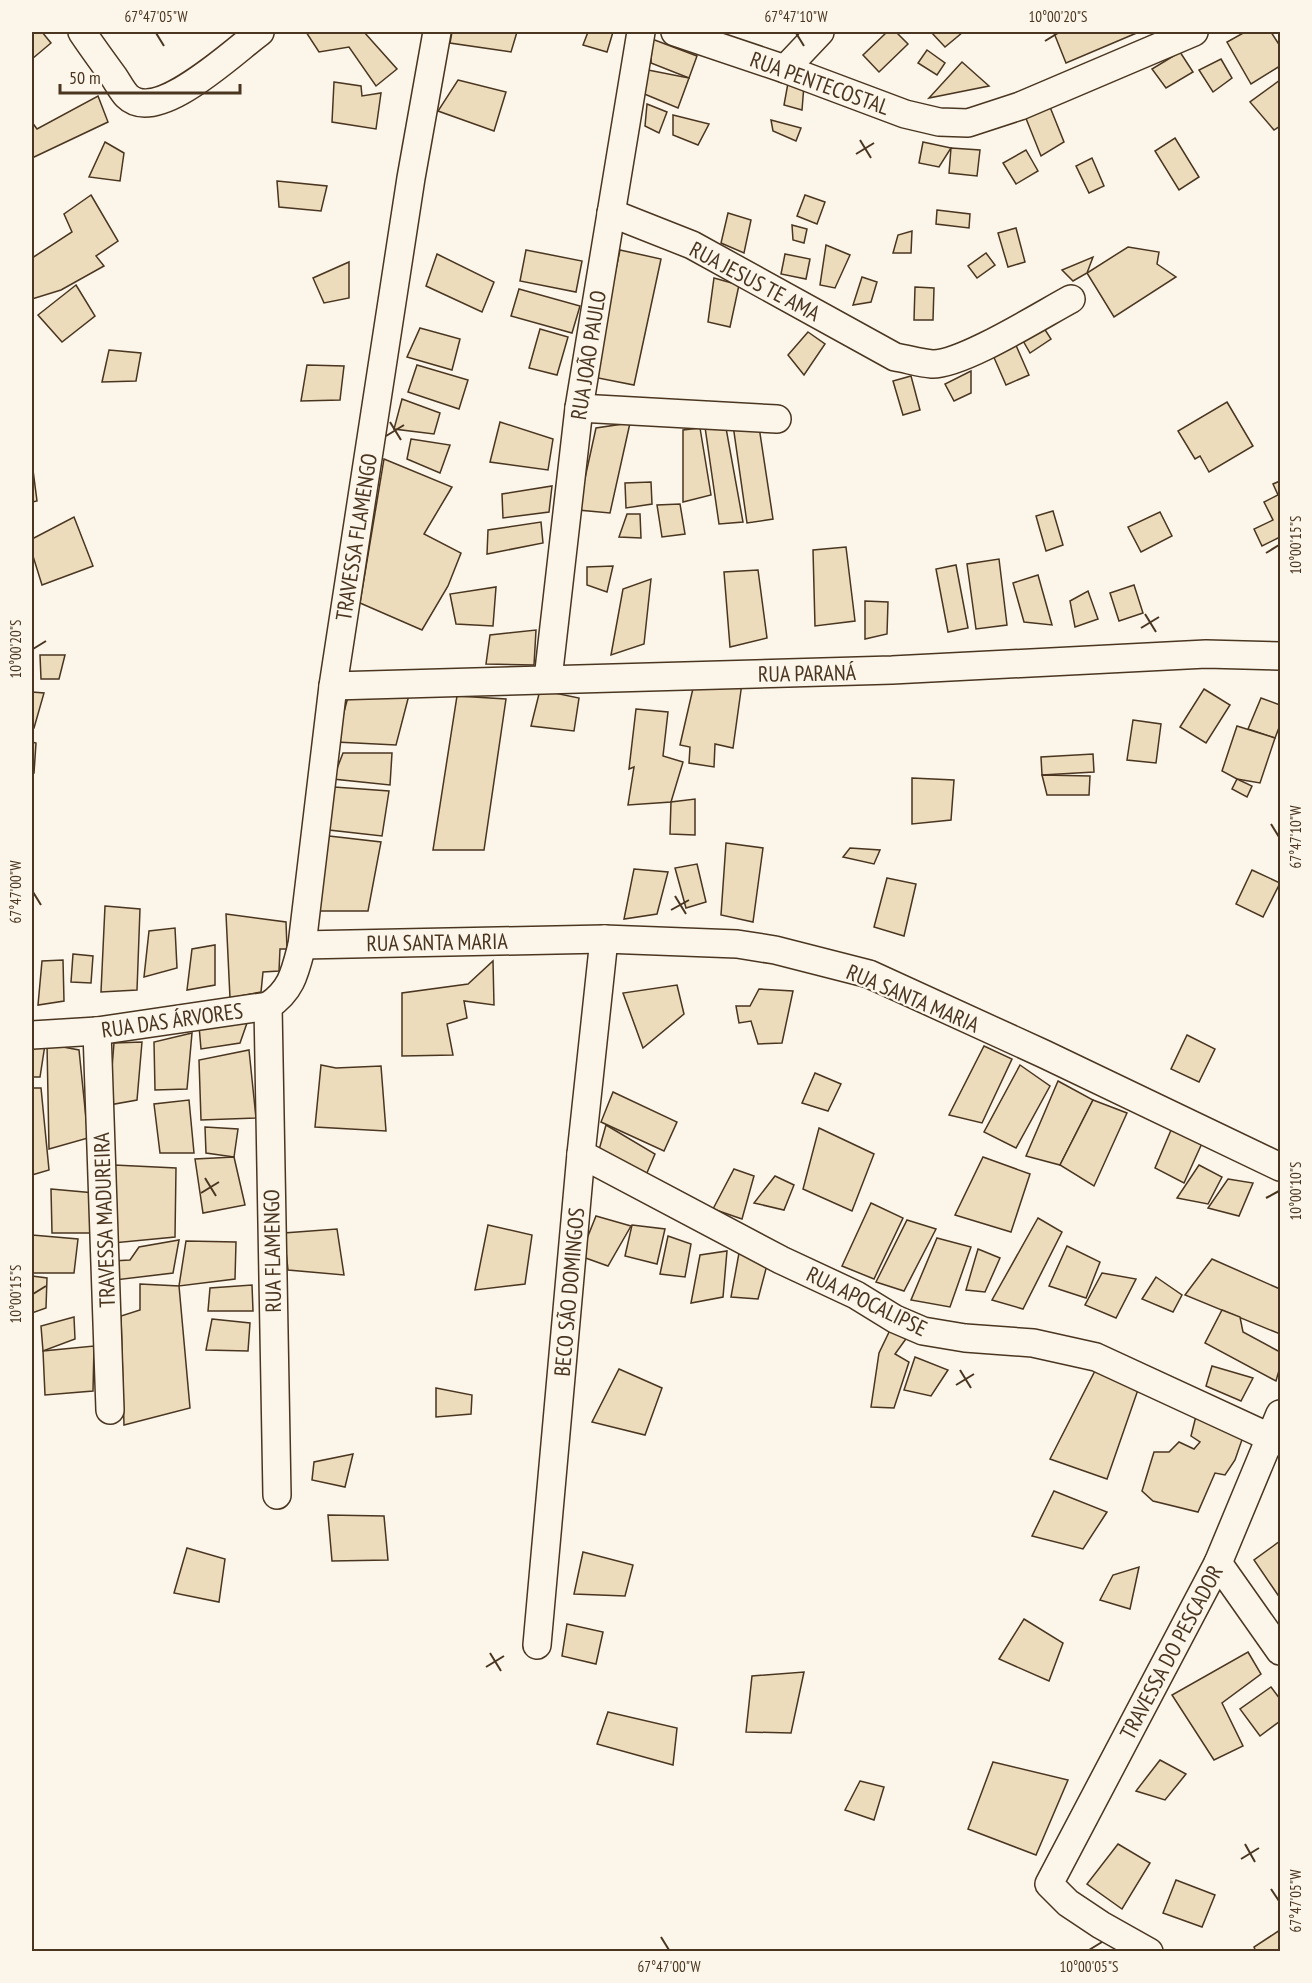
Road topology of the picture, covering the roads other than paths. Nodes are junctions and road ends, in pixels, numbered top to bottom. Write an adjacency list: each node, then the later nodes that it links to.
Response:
1 (82, 32): 2 (street)
2 (260, 32)
3 (437, 32): 15 (street, TRAVESSA FLAMENGO)
4 (641, 32): 9 (street, RUA JOÃO PAULO)
5 (675, 32): 8 (street, RUA PENTECOSTAL)
6 (820, 32): 8 (street)
7 (1194, 32): 8 (street, RUA PENTECOSTAL)
8 (785, 69)
9 (611, 213): 10 (street, RUA JESUS TE AMA); 11 (street, RUA JOÃO PAULO)
10 (1071, 299)
11 (579, 408): 12 (street); 14 (street, RUA JOÃO PAULO)
12 (777, 419)
13 (1281, 656): 14 (street, RUA PARANÁ)
14 (548, 679): 15 (street, RUA PARANÁ)
15 (333, 686): 17 (street, TRAVESSA FLAMENGO)
16 (604, 939): 17 (street, RUA SANTA MARIA); 22 (street, BECO SÃO DOMINGOS); 23 (street, RUA SANTA MARIA)
17 (302, 945): 18 (street, TRAVESSA FLAMENGO)
18 (295, 972): 19 (street, RUA DAS ÁRVORES)
19 (268, 1006): 20 (street, RUA DAS ÁRVORES); 26 (street, RUA FLAMENGO)
20 (97, 1031): 21 (street, RUA DAS ÁRVORES); 24 (street, TRAVESSA MADUREIRA)
21 (32, 1035)
22 (581, 1154): 25 (street, RUA APOCALIPSE); 28 (street, BECO SÃO DOMINGOS)
23 (1281, 1167)
24 (110, 1410)
25 (1277, 1431): 27 (street, TRAVESSA DO PESCADOR)
26 (277, 1495)
27 (1218, 1563): 29 (street); 30 (street, TRAVESSA DO PESCADOR)
28 (537, 1645)
29 (1281, 1652)
30 (1149, 1952)

